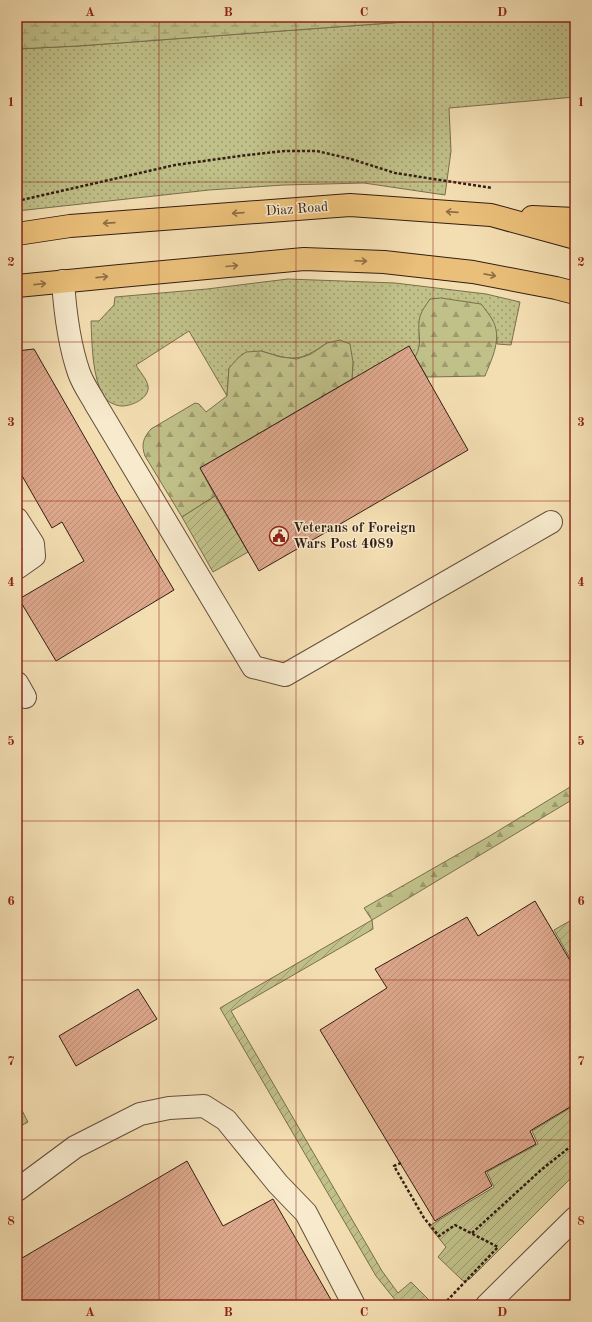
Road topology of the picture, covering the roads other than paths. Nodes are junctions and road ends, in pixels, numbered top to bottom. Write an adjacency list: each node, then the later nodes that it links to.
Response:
1 (491, 215): 2 (main road); 3 (main road, Diaz Road, one-way to 3); 4 (main road, Diaz Road)
2 (575, 219)
3 (17, 234)
4 (575, 238)
5 (63, 281): 6 (main road, one-way to 5); 7 (main road, one-way to 7); 9 (street)
6 (17, 286)
7 (575, 293)
8 (17, 519): 10 (street)
9 (551, 522)
10 (17, 568)
11 (17, 1190): 13 (street)
12 (575, 1218): 14 (street)
13 (354, 1305)
14 (487, 1305)

